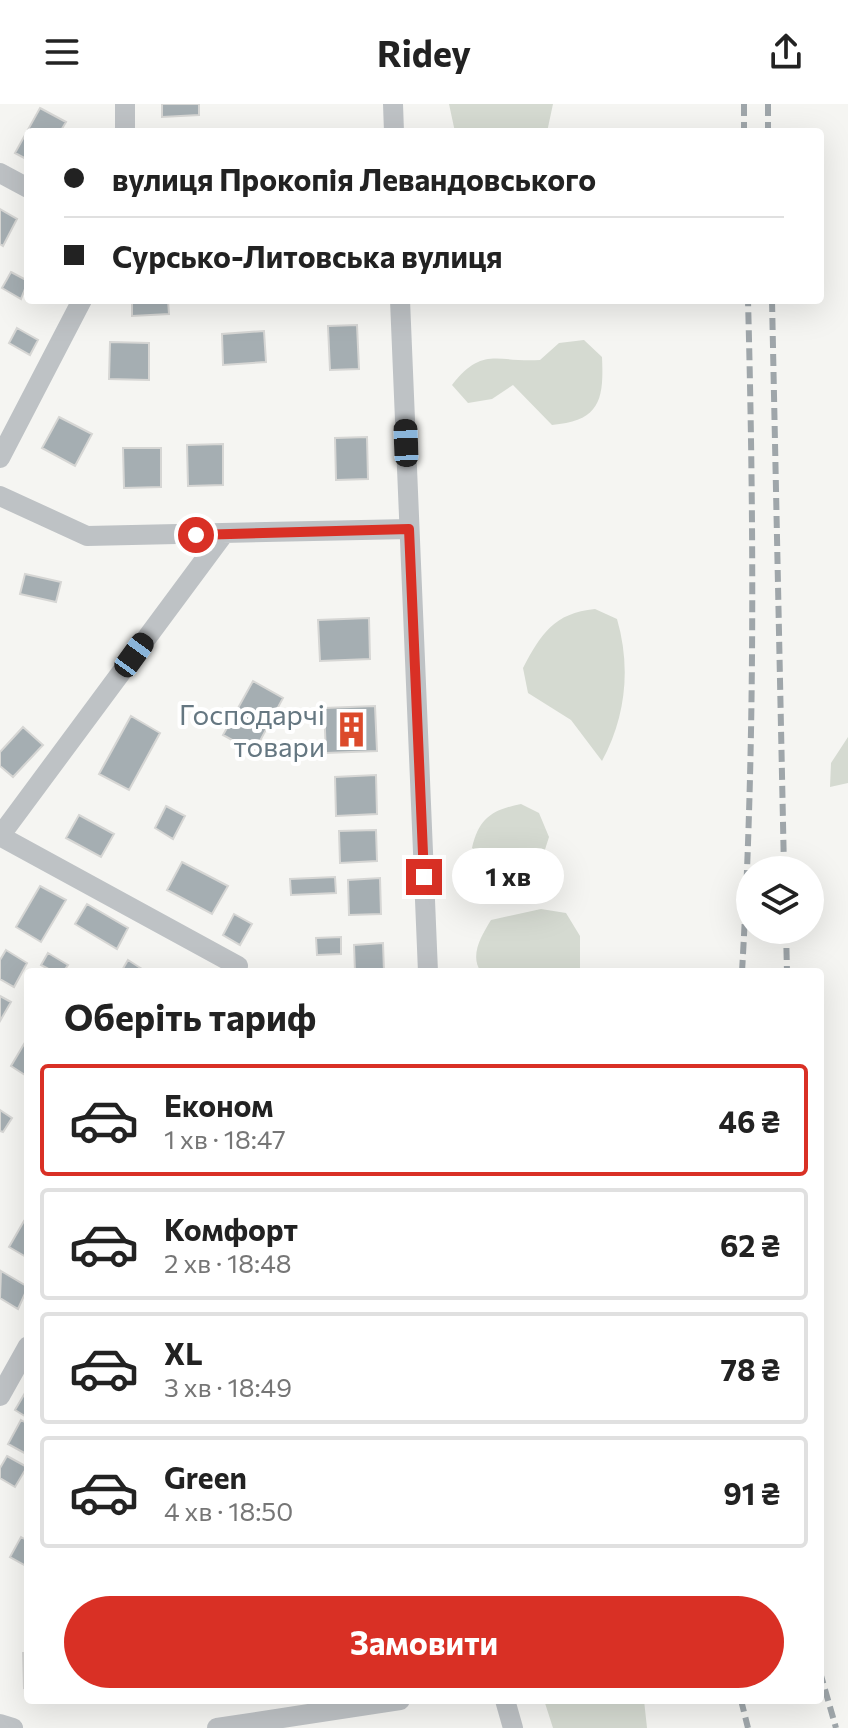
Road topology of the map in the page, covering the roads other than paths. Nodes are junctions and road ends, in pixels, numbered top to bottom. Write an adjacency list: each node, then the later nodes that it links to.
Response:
1 (125, 104): 3 (street)
2 (393, 104): 4 (street)
3 (125, 128)
4 (394, 128)
5 (0, 173): 6 (street)
6 (24, 186)
7 (80, 304): 9 (street)
8 (400, 304): 11 (street)
9 (0, 458)
10 (0, 496): 12 (street)
11 (409, 529): 12 (street); 15 (street)
12 (223, 535): 13 (street)
13 (0, 836): 14 (street)
14 (237, 968)
15 (428, 968)
16 (24, 1353): 17 (street)
17 (0, 1396)
18 (263, 1704): 21 (street)
19 (375, 1704): 21 (street)
20 (506, 1704): 25 (street)
21 (263, 1722): 24 (street)
22 (0, 1724): 23 (street)
23 (13, 1728)
24 (217, 1728)
25 (513, 1728)

